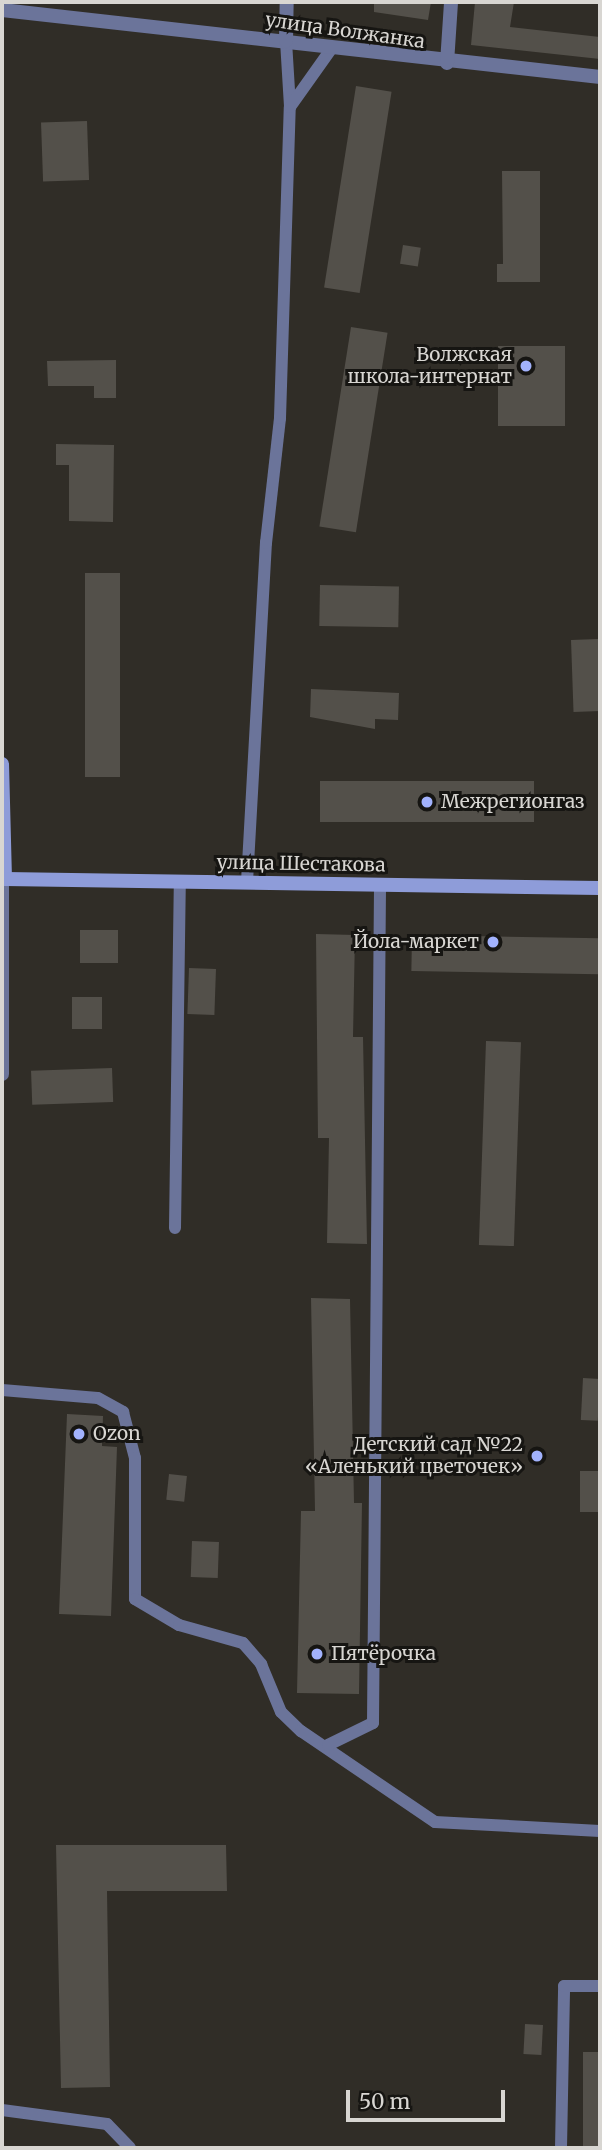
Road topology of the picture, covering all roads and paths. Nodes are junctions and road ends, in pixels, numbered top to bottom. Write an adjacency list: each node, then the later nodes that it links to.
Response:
1 (287, 2): 4 (street)
2 (451, 2): 6 (street)
3 (2, 10): 4 (street, улица Волжанка)
4 (286, 41): 5 (street, улица Волжанка); 8 (lane)
5 (332, 48): 6 (street, улица Волжанка); 8 (lane)
6 (447, 64): 7 (street, улица Волжанка)
7 (600, 77)
8 (290, 107): 12 (lane)
9 (2, 764): 10 (main road)
10 (3, 879): 11 (main road, улица Шестакова); 15 (street)
11 (180, 881): 12 (main road, улица Шестакова); 16 (lane)
12 (247, 883): 13 (main road, улица Шестакова)
13 (380, 885): 14 (main road, улица Шестакова); 18 (lane)
14 (600, 888)
15 (2, 1074)
16 (175, 1228)
17 (2, 1390): 18 (lane)
18 (328, 1745): 19 (lane)
19 (600, 1831)
20 (600, 1986): 23 (lane)
21 (2, 2110): 22 (lane)
22 (130, 2148)
23 (561, 2148)

